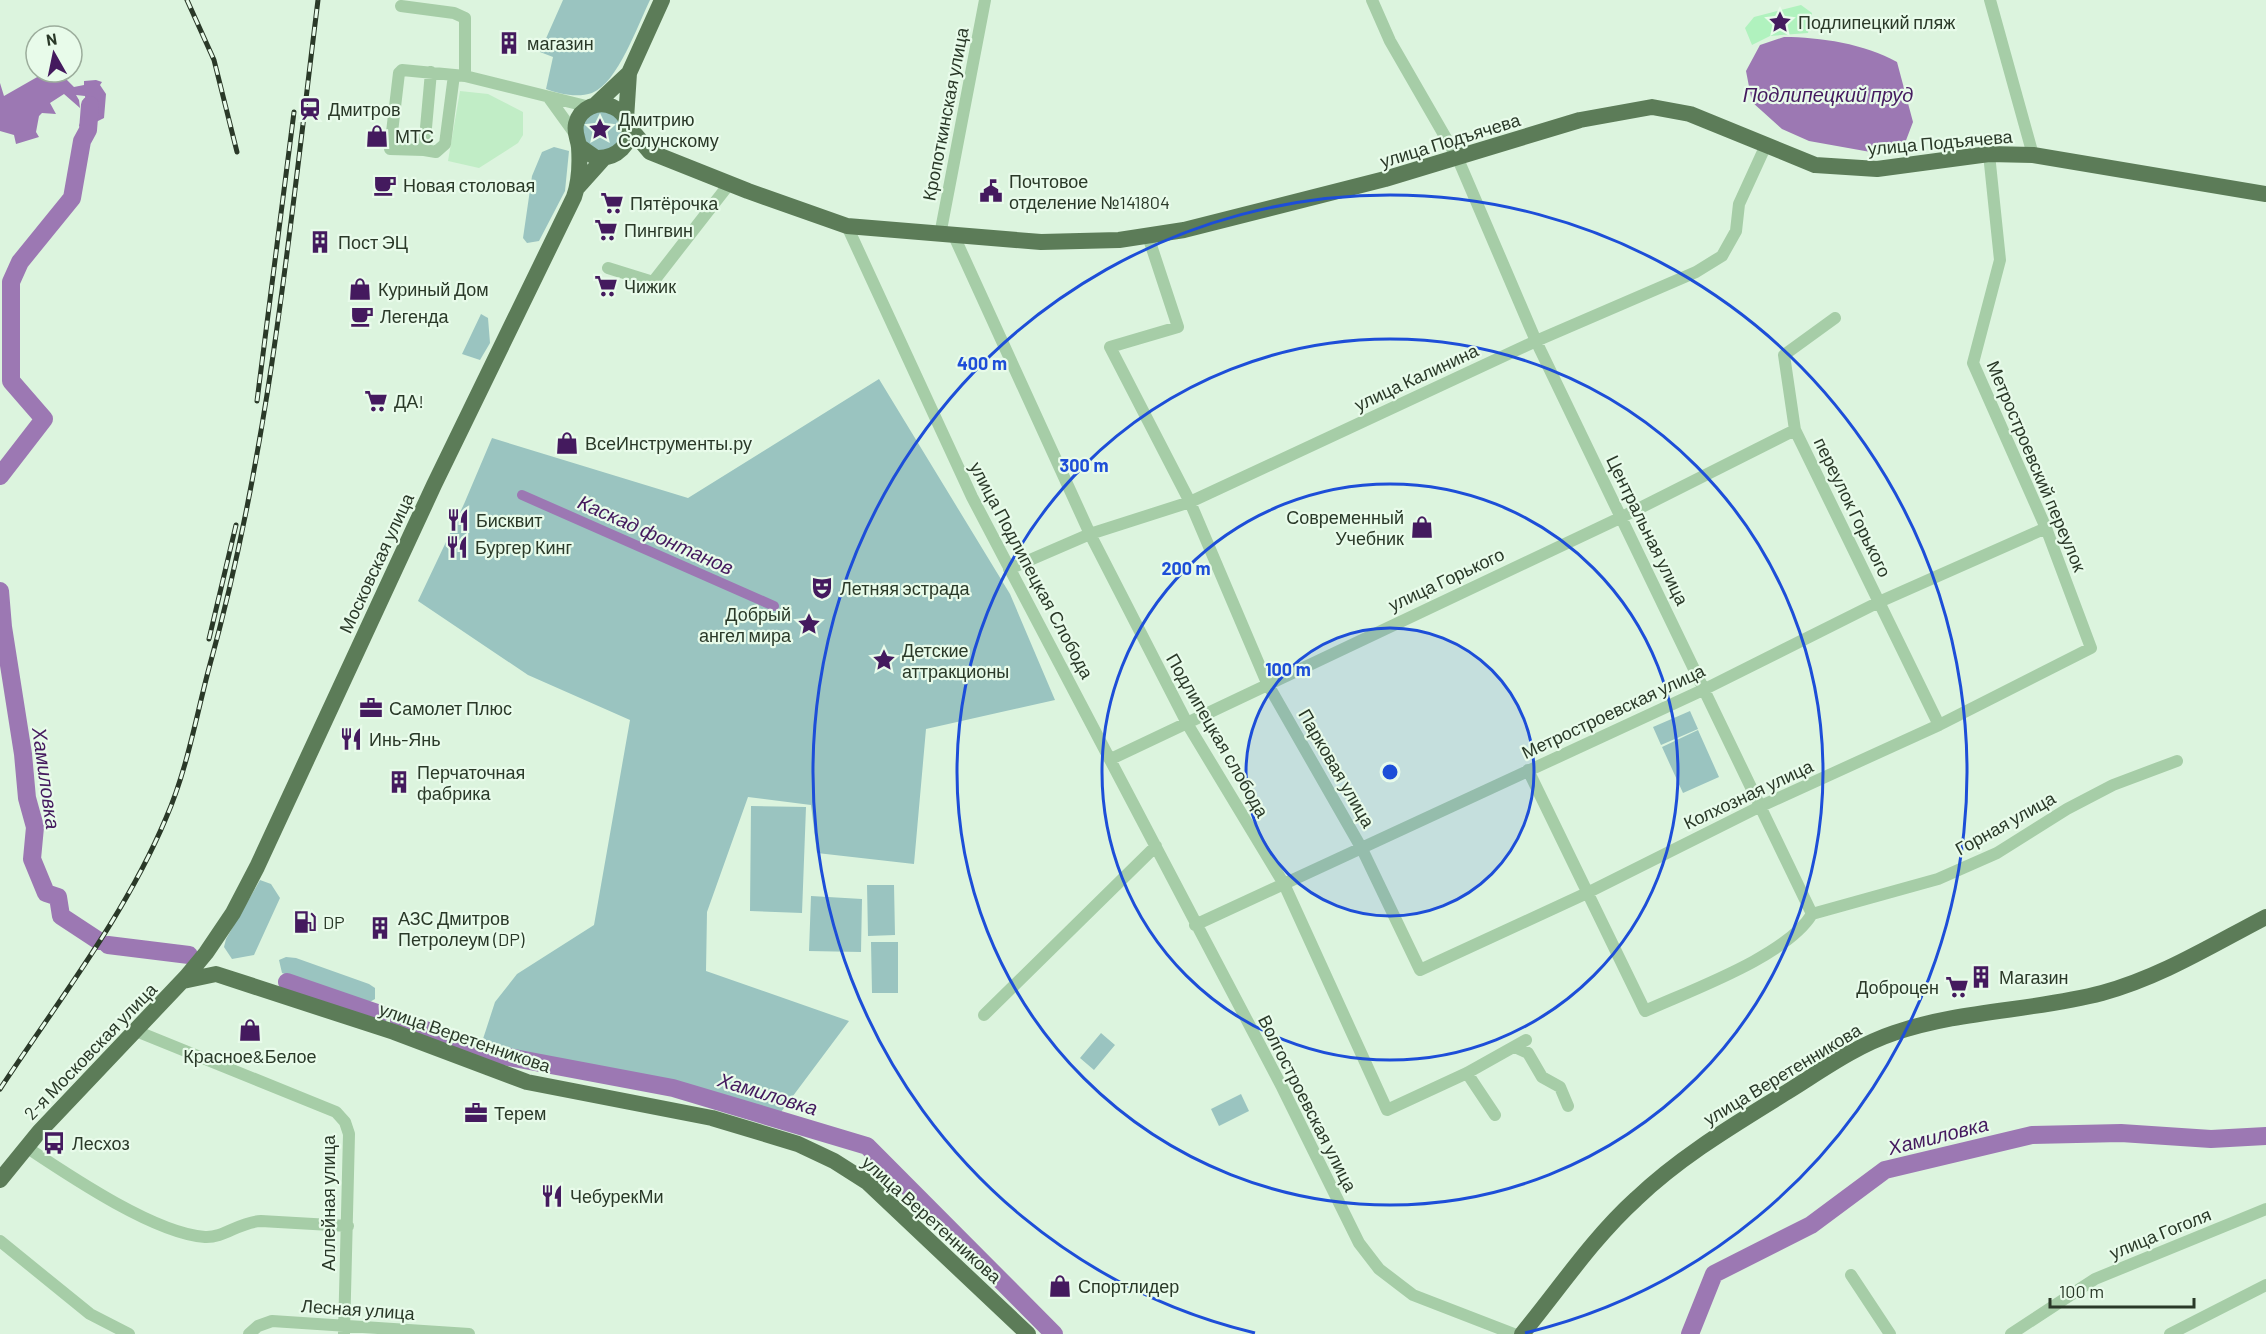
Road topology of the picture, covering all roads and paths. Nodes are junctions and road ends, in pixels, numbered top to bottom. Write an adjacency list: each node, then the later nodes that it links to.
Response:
1 (662, 0): 7 (main road, Московская улица)
2 (986, 0): 24 (street, Кропоткинская улица)
3 (1372, 0): 19 (street, Центральная улица)
4 (1990, 0): 17 (street)
5 (402, 6): 8 (street)
6 (431, 72): 8 (street); 14 (street); 14 (street)
7 (629, 73): 10 (main road, Московская улица); 11 (main road, Московская улица)
8 (459, 75): 9 (street); 14 (street)
9 (548, 97): 10 (street); 12 (street)
10 (592, 106): 11 (main road); 12 (main road, Московская улица)
11 (627, 123): 15 (main road); 18 (main road, Московская улица)
12 (577, 140): 18 (main road); 21 (main road, Московская улица)
13 (1766, 145): 16 (main road, улица Подъячева); 19 (main road, улица Подъячева); 28 (street, улица Калинина)
14 (424, 150)
15 (647, 150): 18 (main road, улица Подъячева); 20 (main road, улица Подъячева)
16 (1989, 154): 17 (main road, улица Подъячева); 32 (street, Метростроевский переулок)
17 (2033, 155): 22 (main road, улица Подъячева)
18 (610, 156): 21 (main road, Московская улица)
19 (1458, 159): 25 (main road, улица Подъячева); 28 (street, Центральная улица)
20 (730, 183): 23 (main road, улица Подъячева); 26 (street)
21 (578, 187): 53 (main road, Московская улица)
22 (2266, 194)
23 (847, 226): 24 (main road, улица Подъячева); 34 (street, улица Подлипецкая Слобода)
24 (947, 236): 25 (main road, улица Подъячева); 33 (street, Подлипецкая слобода)
25 (1148, 236): 30 (street, Парковая улица)
26 (608, 268)
27 (1835, 318): 29 (street, переулок Горького)
28 (1536, 341): 30 (street, улица Калинина); 31 (street, Центральная улица)
29 (1795, 430): 31 (street, улица Горького); 35 (street, переулок Горького)
30 (1190, 502): 33 (street, улица Калинина); 37 (street, Парковая улица)
31 (1622, 517): 37 (street, улица Горького); 38 (street, Центральная улица)
32 (2046, 528): 35 (street, Метростроевская улица); 36 (street, Метростроевский переулок)
33 (1090, 534): 34 (street, улица Калинина); 39 (street, Подлипецкая слобода)
34 (1010, 569): 41 (street, улица Подлипецкая Слобода)
35 (1879, 602): 38 (street, Метростроевская улица); 40 (street, переулок Горького)
36 (2091, 648): 40 (street, Колхозная улица)
37 (1267, 683): 39 (street, улица Горького); 46 (street, Парковая улица)
38 (1705, 689): 43 (street, Метростроевская улица); 44 (street, Центральная улица)
39 (1188, 725): 41 (street, улица Горького); 47 (street, Подлипецкая слобода)
40 (1939, 725): 44 (street, Колхозная улица)
41 (1111, 759): 45 (street, улица Подлипецкая Слобода)
42 (2177, 761): 49 (street, Горная улица)
43 (1528, 770): 46 (street, Метростроевская улица); 48 (street)
44 (1760, 807): 48 (street, Колхозная улица); 49 (street, Центральная улица)
45 (1156, 846): 51 (street, улица Подлипецкая Слобода); 54 (street)
46 (1362, 849): 47 (street, Метростроевская улица); 52 (street, Парковая улица)
47 (1284, 884): 51 (street, Метростроевская улица); 56 (street, Подлипецкая слобода)
48 (1587, 893): 49 (street); 52 (street, Колхозная улица)
49 (1812, 914)
50 (2266, 917): 72 (main road, улица Веретенникова)
51 (1195, 926): 71 (street, Волгостроевская улица)
52 (1420, 970)
53 (185, 979): 55 (main road, 2-я Московская улица); 70 (main road, улица Веретенникова)
54 (984, 1015)
55 (136, 1031): 59 (main road, 2-я Московская улица); 62 (street, Аллейная улица)
56 (1467, 1073): 57 (street, Подлипецкая слобода); 58 (street)
57 (1568, 1106)
58 (1495, 1115)
59 (26, 1147): 60 (main road, 2-я Московская улица); 62 (street)
60 (0, 1180)
61 (2266, 1209): 74 (street, улица Гоголя)
62 (348, 1226): 66 (street, Аллейная улица)
63 (4, 1245): 67 (street)
64 (1851, 1275): 73 (street)
65 (2266, 1285): 75 (street)
66 (344, 1330): 68 (street, Лесная улица); 69 (street, Лесная улица)
67 (129, 1334)
68 (249, 1334)
69 (469, 1334)
70 (1028, 1334)
71 (1514, 1334)
72 (1522, 1334)
73 (1890, 1334)
74 (2011, 1334)
75 (2170, 1334)

